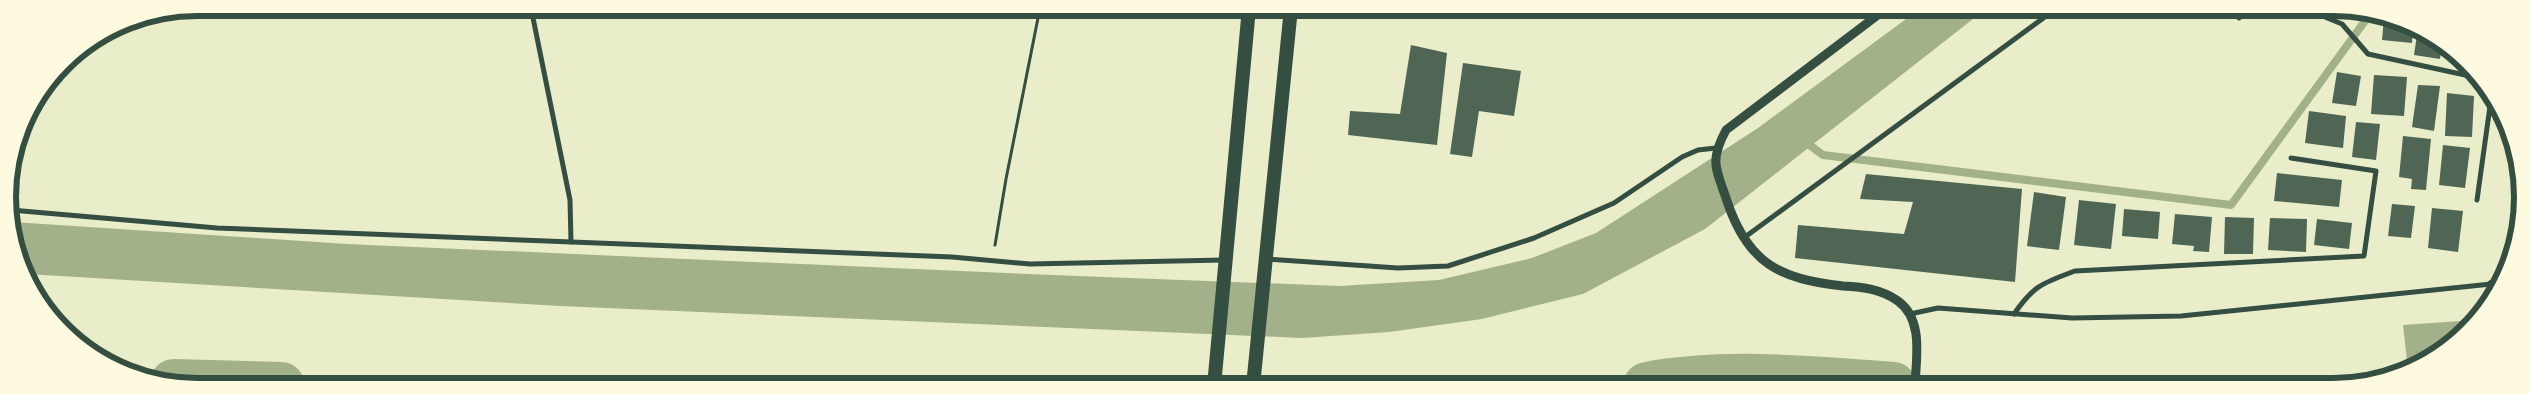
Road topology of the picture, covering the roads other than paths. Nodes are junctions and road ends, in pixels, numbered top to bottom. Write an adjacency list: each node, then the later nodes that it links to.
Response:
1 (533, 16): 14 (street)
2 (1248, 16): 16 (highway)
3 (1290, 16): 15 (highway)
4 (1876, 16): 9 (street)
5 (2046, 16): 13 (street)
6 (2322, 16): 7 (street)
7 (2467, 75)
8 (2490, 107): 11 (street)
9 (1716, 148): 13 (street); 15 (street)
10 (2291, 158): 21 (street)
11 (2477, 200)
12 (17, 211): 14 (street)
13 (1745, 237): 20 (street)
14 (571, 242): 16 (street)
15 (1265, 259): 23 (highway)
16 (1225, 264): 22 (highway)
17 (2493, 281): 18 (street)
18 (2488, 284): 19 (street); 21 (street)
19 (2492, 284)
20 (1910, 314): 21 (street); 24 (street)
21 (2014, 314)
22 (1215, 378)
23 (1254, 378)
24 (1915, 378)

